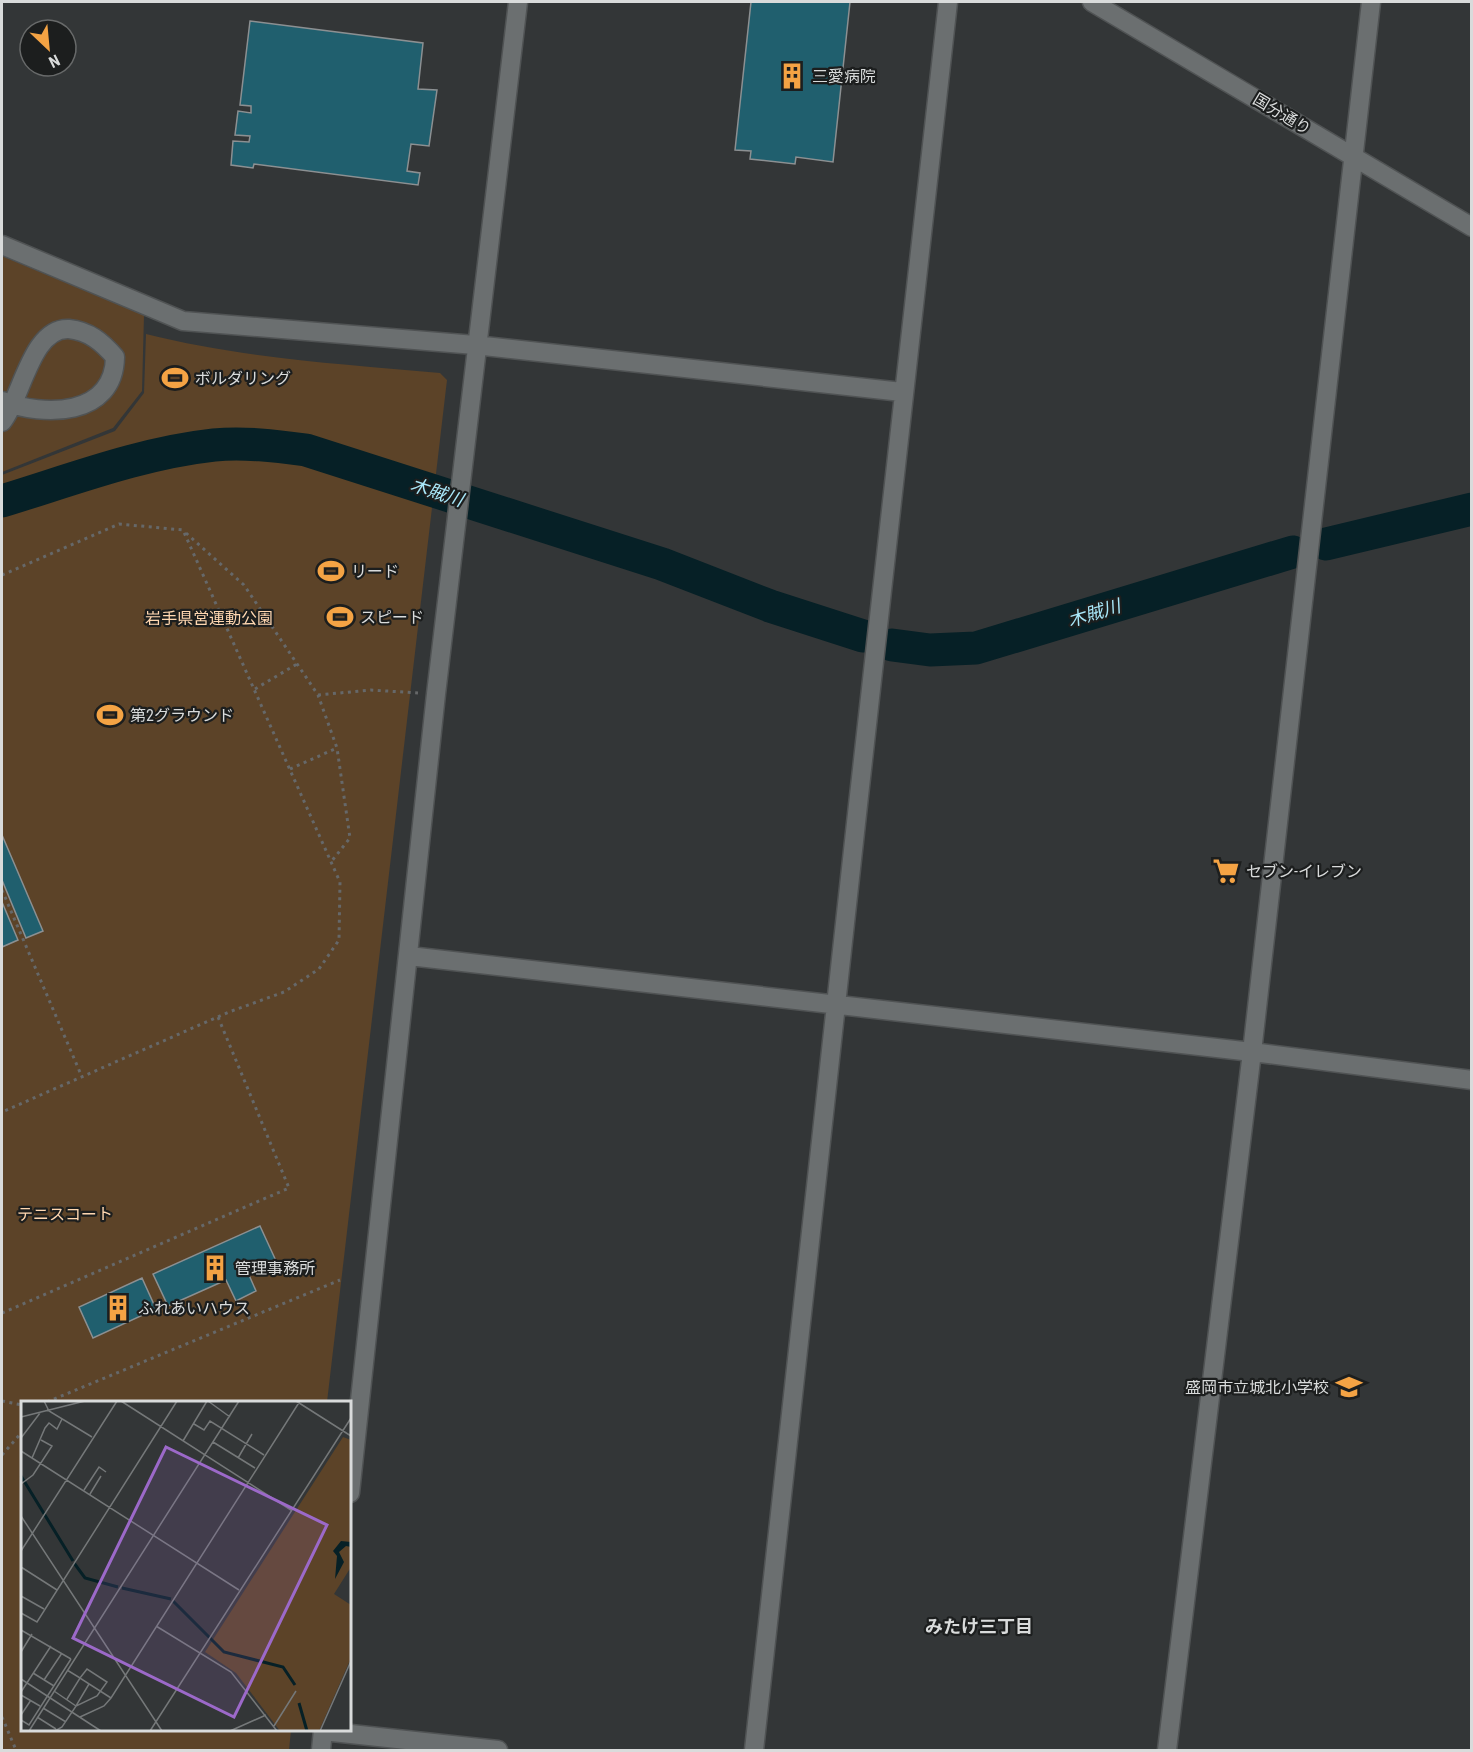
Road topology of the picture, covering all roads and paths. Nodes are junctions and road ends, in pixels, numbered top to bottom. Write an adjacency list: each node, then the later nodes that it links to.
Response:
1 (518, 2): 8 (street)
2 (948, 2): 9 (street)
3 (1092, 2): 5 (street, 国分通り)
4 (1371, 2): 5 (street)
5 (1354, 157): 6 (street, 国分通り); 25 (street)
6 (1472, 227)
7 (2, 245): 8 (street)
8 (475, 345): 9 (street); 16 (street)
9 (902, 392): 23 (street)
10 (6, 403): 10 (street); 11 (street)
11 (2, 422)
12 (183, 530): 13 (path); 14 (path); 15 (path)
13 (2, 575)
14 (297, 664): 15 (path); 17 (path)
15 (255, 689): 19 (path)
16 (436, 694): 17 (path); 22 (street)
17 (318, 695): 18 (path)
18 (337, 748): 19 (path); 20 (path)
19 (290, 769): 20 (path)
20 (331, 862): 24 (path)
21 (2, 890): 26 (path)
22 (409, 956): 23 (street); 36 (street)
23 (838, 1005): 25 (street); 43 (street)
24 (218, 1017): 26 (path); 30 (path)
25 (1252, 1052): 27 (street); 44 (street)
26 (81, 1077): 28 (path)
27 (1472, 1080)
28 (2, 1112)
29 (340, 1280): 32 (path)
30 (2, 1313)
31 (2, 1401): 33 (path)
32 (49, 1401)
33 (21, 1405)
34 (21, 1433): 35 (path)
35 (2, 1455)
36 (351, 1484)
37 (2, 1718): 40 (path)
38 (323, 1731): 41 (street)
39 (332, 1731): 42 (street)
40 (16, 1750)
41 (321, 1750)
42 (498, 1750)
43 (754, 1750)
44 (1167, 1750)

